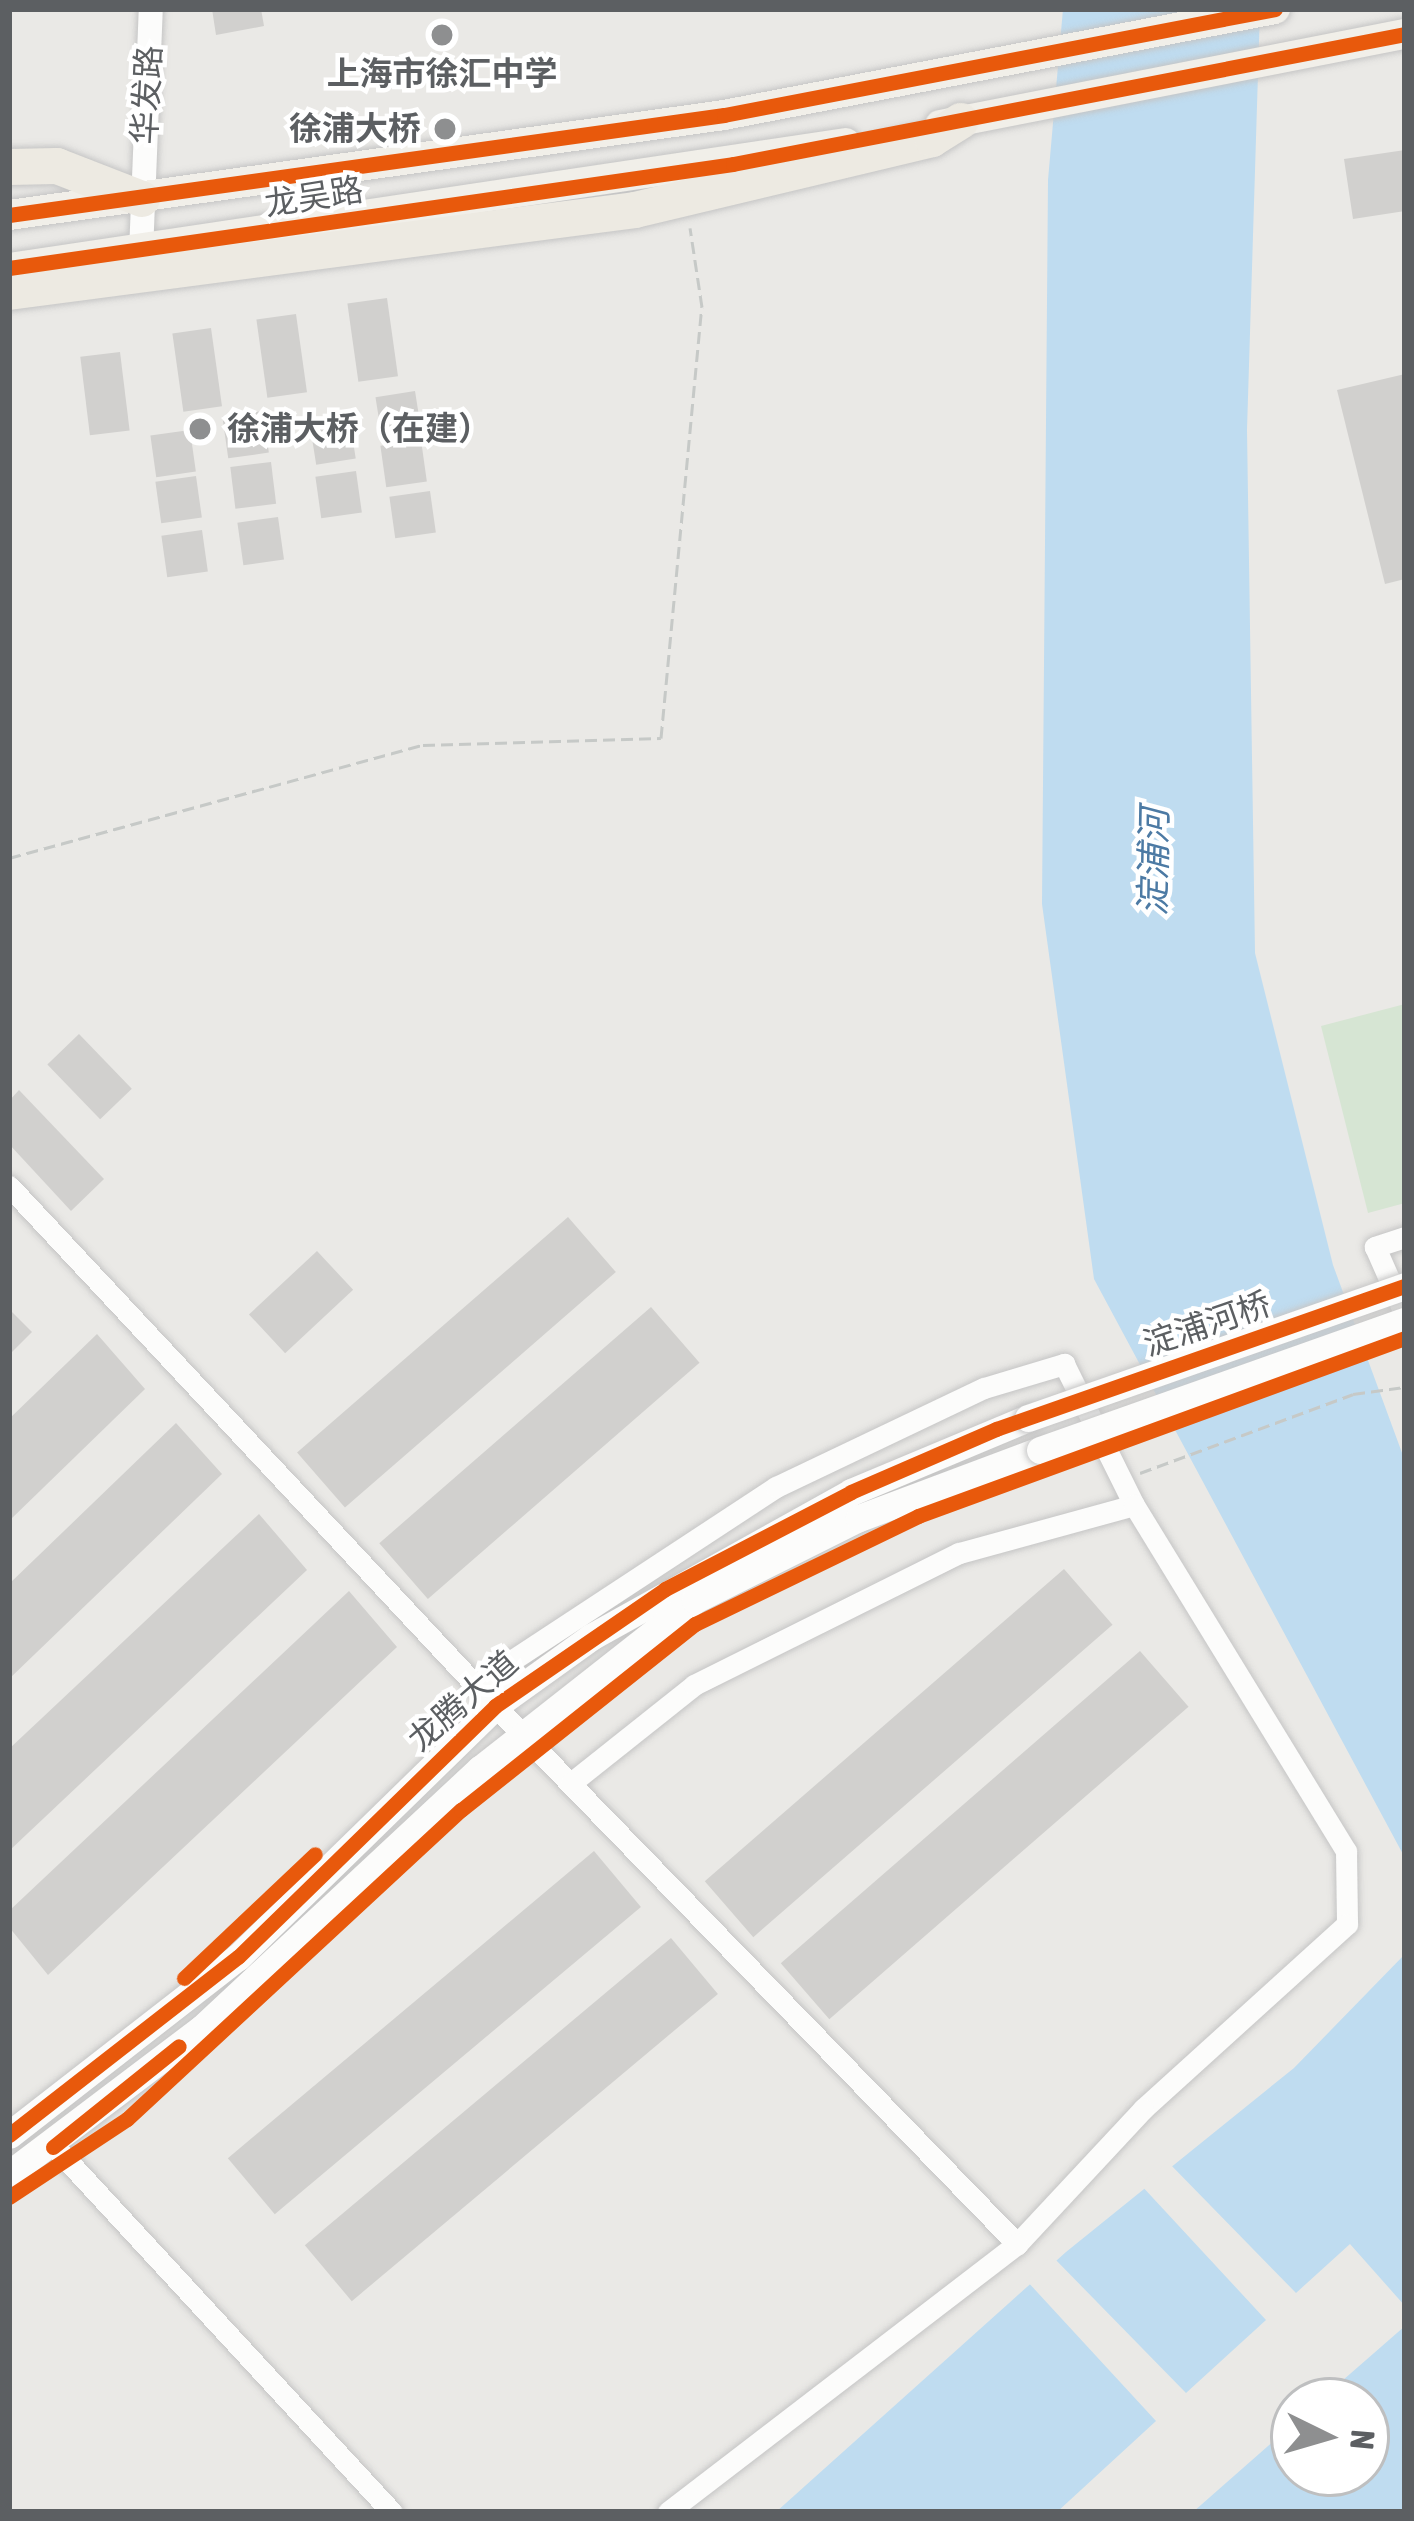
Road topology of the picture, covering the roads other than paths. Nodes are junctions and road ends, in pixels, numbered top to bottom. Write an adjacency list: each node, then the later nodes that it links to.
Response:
1 (151, 9): 7 (street, 华发路)
2 (1275, 9): 7 (main road, 龙吴路)
3 (1405, 34): 4 (main road)
4 (961, 122): 6 (highway)
5 (9, 167): 7 (highway)
6 (735, 177): 9 (main road, 龙吴路); 11 (highway)
7 (142, 199): 8 (main road, 龙吴路); 9 (street, 华发路)
8 (9, 215)
9 (141, 253): 10 (main road, 龙吴路)
10 (9, 268)
11 (9, 292)
12 (9, 1186): 19 (street)
13 (1405, 1238): 15 (street)
14 (1405, 1286): 16 (main road, 淀浦河桥, bridge)
15 (1405, 1318): 17 (main road, 淀浦河桥, bridge)
16 (1028, 1418): 20 (main road, 龙腾大道)
17 (1040, 1450): 21 (main road, 龙腾大道)
18 (1134, 1505): 19 (street); 22 (street); 26 (street)
19 (476, 1684): 20 (street)
20 (495, 1706): 21 (street); 23 (main road, 龙腾大道)
21 (523, 1734): 22 (street); 24 (main road, 龙腾大道)
22 (571, 1783): 26 (street)
23 (9, 2135)
24 (54, 2146): 25 (main road, 龙腾大道); 27 (street)
25 (9, 2174)
26 (1017, 2244): 28 (street)
27 (392, 2512)
28 (668, 2512)

